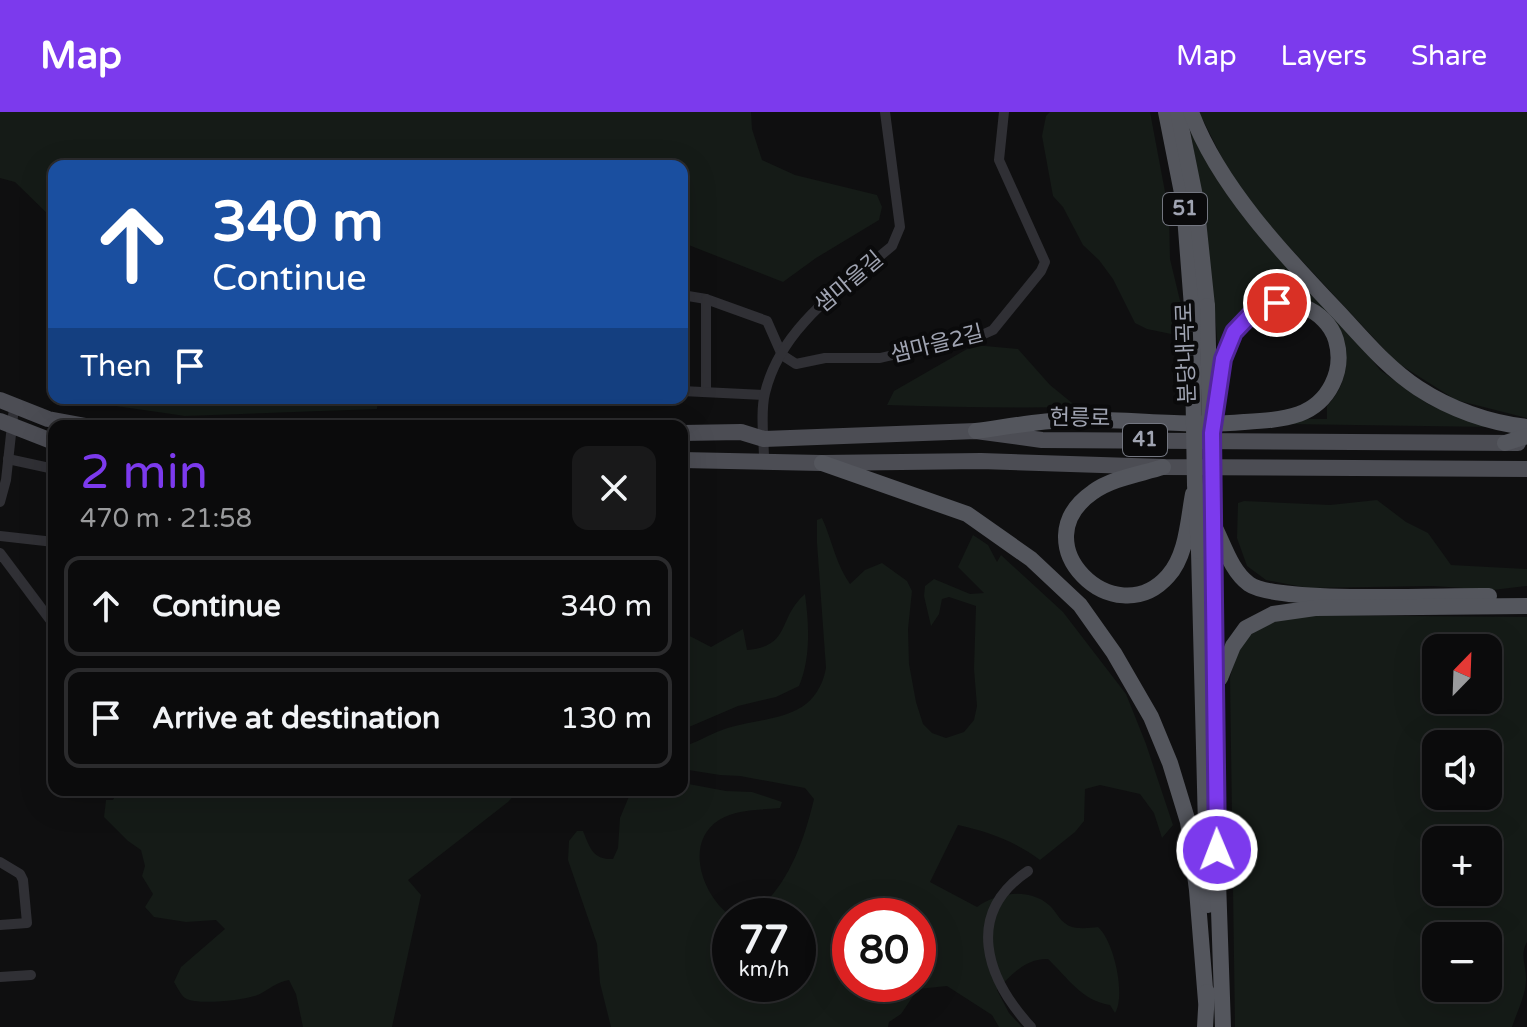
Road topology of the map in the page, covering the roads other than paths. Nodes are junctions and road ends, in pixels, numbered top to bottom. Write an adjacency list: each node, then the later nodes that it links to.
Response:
1 (885, 112): 9 (street, 샘마을길)
2 (1004, 112): 9 (street, 샘마을2길)
3 (1166, 112): 8 (highway, 분당내곡로 / 51)
4 (1178, 112): 8 (highway, 분당내곡로 / 51)
5 (1191, 112): 16 (highway)
6 (688, 296): 7 (street)
7 (706, 299): 9 (street); 11 (street)
8 (1200, 307): 17 (highway, 분당내곡로 / 51, bridge); 35 (highway, 분당내곡로 / 51, bridge)
9 (782, 355): 12 (street, 샘마을길)
10 (688, 391): 11 (street)
11 (706, 392): 12 (street)
12 (764, 395): 21 (street, 샘마을길)
13 (7, 404): 14 (main road); 15 (street)
14 (53, 420)
15 (6, 423): 22 (main road); 25 (street)
16 (1527, 427)
17 (1217, 429): 17 (highway, bridge); 18 (highway); 35 (highway, 분당내곡로 / 51, bridge)
18 (976, 431): 21 (main road, 헌릉로 / 41); 23 (main road, 헌릉로 / 41)
19 (688, 433): 21 (main road, 헌릉로 / 41)
20 (1527, 436): 23 (highway)
21 (764, 439): 27 (street, 샘마을길)
22 (48, 440)
23 (1505, 443): 24 (main road, 헌릉로 / 41)
24 (1527, 443)
25 (8, 459): 30 (street); 32 (street)
26 (688, 460): 27 (main road, 헌릉로 / 41)
27 (764, 460): 28 (main road, 헌릉로 / 41)
28 (822, 463): 29 (main road, 헌릉로 / 41); 45 (highway)
29 (1163, 467): 31 (main road, 헌릉로 / 41); 35 (highway)
30 (48, 468)
31 (1527, 469)
32 (0, 502)
33 (0, 536): 34 (street)
34 (48, 541)
35 (1205, 550): 37 (highway); 39 (highway, 분당내곡로 / 51); 45 (highway, 분당내곡로 / 51)
36 (0, 553): 38 (street)
37 (1523, 601): 39 (highway)
38 (48, 617)
39 (1216, 687): 48 (highway, 분당내곡로 / 51)
40 (0, 862): 42 (street)
41 (1028, 871): 46 (street)
42 (0, 925)
43 (31, 975): 44 (street)
44 (0, 977)
45 (1206, 1001): 47 (highway, 분당내곡로 / 51)
46 (1031, 1027)
47 (1205, 1027)
48 (1223, 1027)

